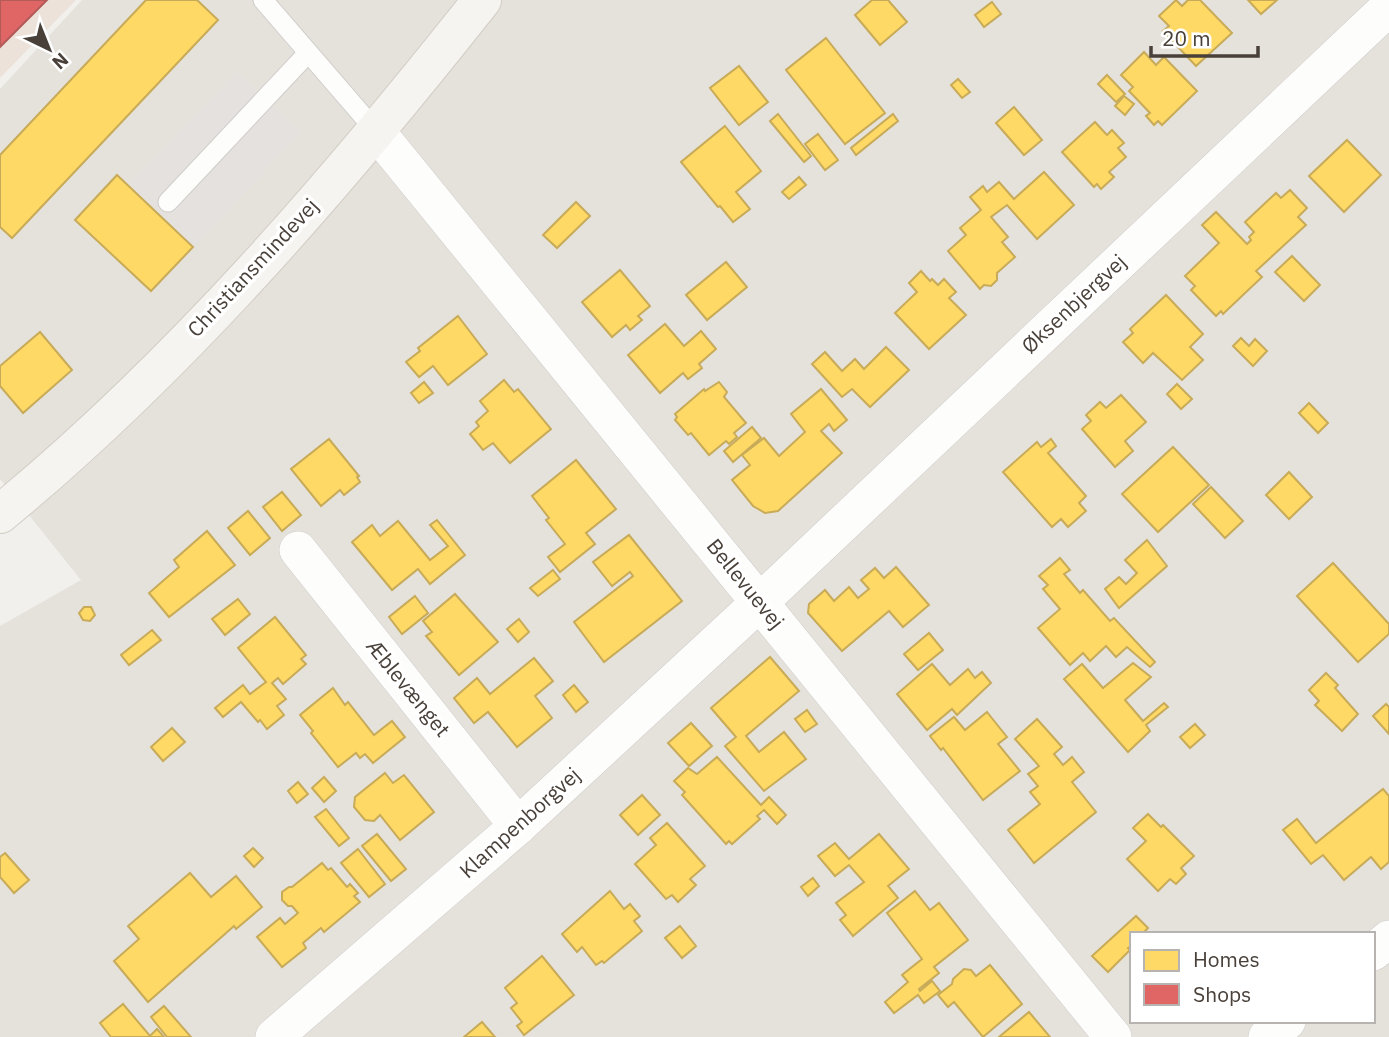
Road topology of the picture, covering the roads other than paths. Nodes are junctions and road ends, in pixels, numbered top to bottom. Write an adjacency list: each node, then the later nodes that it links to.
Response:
1 (263, 0): 4 (lane)
2 (482, 0): 5 (street, Christiansmindevej)
3 (1389, 7): 9 (street, Øksenbjergvej)
4 (308, 53): 5 (lane); 6 (lane)
5 (376, 131): 7 (street, Christiansmindevej); 9 (street, Bellevuevej)
6 (168, 202)
7 (0, 514)
8 (298, 550): 10 (street, Æblevænget)
9 (760, 602): 10 (street, Klampenborgvej); 15 (street, Bellevuevej)
10 (518, 826): 14 (street, Klampenborgvej)
11 (1389, 939): 12 (street)
12 (1375, 950)
13 (1284, 1023): 16 (street)
14 (274, 1037)
15 (1114, 1037)
16 (1267, 1037)

